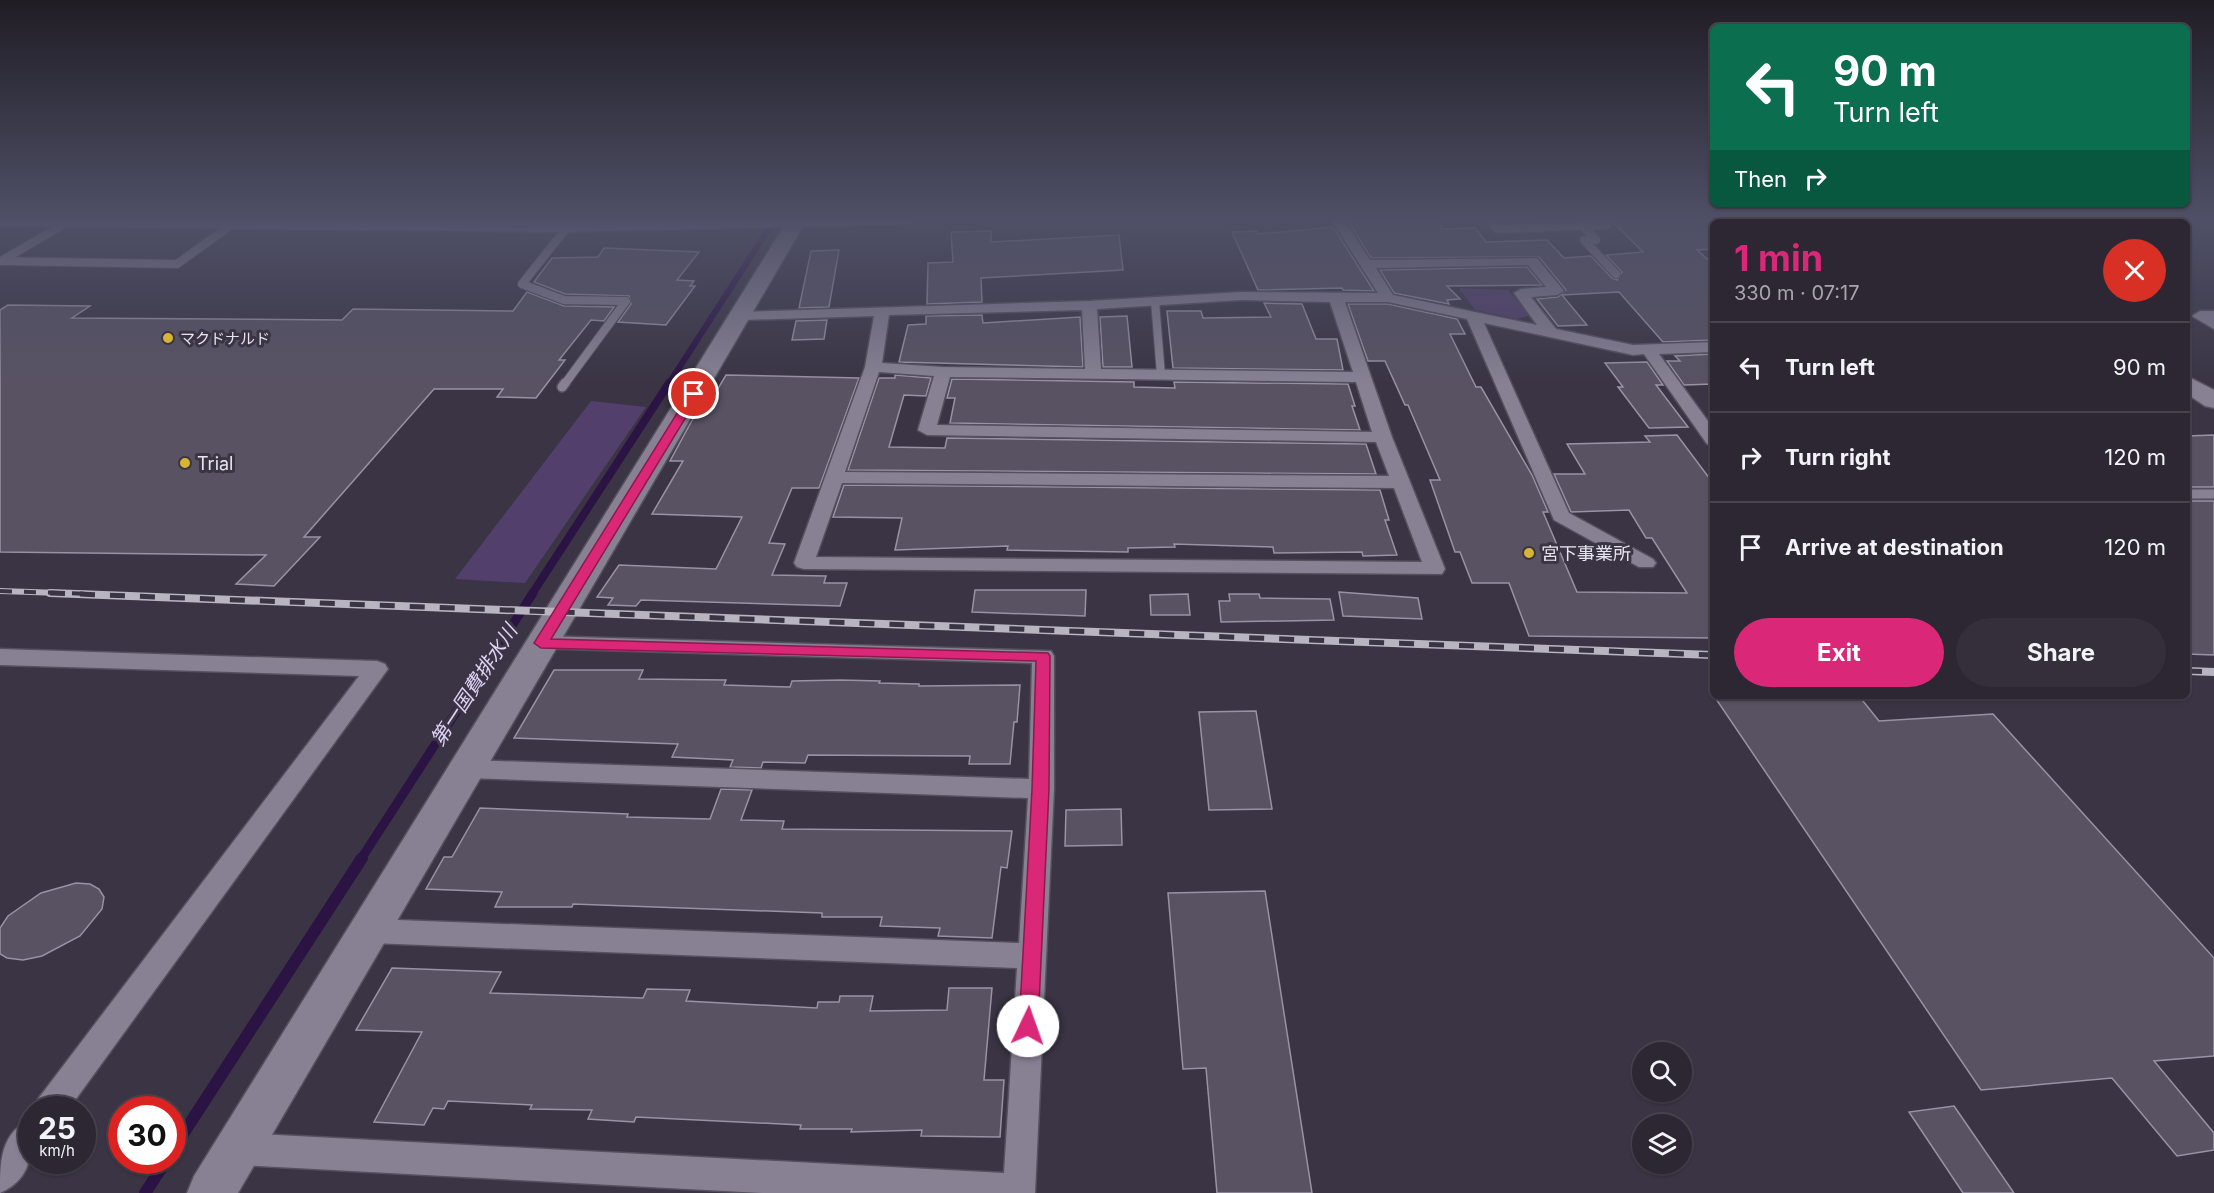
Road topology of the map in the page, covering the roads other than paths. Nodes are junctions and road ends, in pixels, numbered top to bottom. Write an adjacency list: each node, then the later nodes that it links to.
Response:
1 (530, 274): 23 (lane)
2 (765, 274): 10 (street)
3 (1373, 274): 6 (street)
4 (1543, 274): 14 (street)
5 (1336, 298): 6 (street); 7 (street); 21 (street)
6 (1388, 298): 12 (street)
7 (1155, 301): 8 (street); 20 (lane)
8 (1089, 305): 9 (street); 19 (street)
9 (882, 311): 10 (street); 17 (street)
10 (743, 315): 32 (street)
11 (2214, 316): 13 (street)
12 (1474, 317): 14 (street); 31 (street)
13 (2214, 324)
14 (1551, 333): 16 (street)
15 (1710, 347): 16 (street)
16 (1648, 350): 25 (street)
17 (873, 367): 18 (street); 27 (street)
18 (943, 372): 19 (street); 26 (street)
19 (1093, 374): 20 (street)
20 (1161, 375): 21 (street)
21 (1362, 377): 26 (street)
22 (2190, 385): 24 (street)
23 (562, 387)
24 (2214, 401)
25 (1710, 436)
26 (1383, 437): 28 (street)
27 (834, 477): 28 (street); 28 (street)
28 (1400, 482)
29 (2190, 494): 30 (lane)
30 (2214, 494)
31 (1646, 563)
32 (541, 643): 34 (street); 35 (street)
33 (0, 657): 38 (street)
34 (469, 769): 35 (street); 36 (street)
35 (1041, 789): 37 (street)
36 (371, 931): 37 (street); 39 (street)
37 (1032, 956): 39 (street)
38 (59, 1096)
39 (238, 1149): 42 (street)
40 (18, 1152): 41 (street)
41 (0, 1176)
42 (211, 1193)

